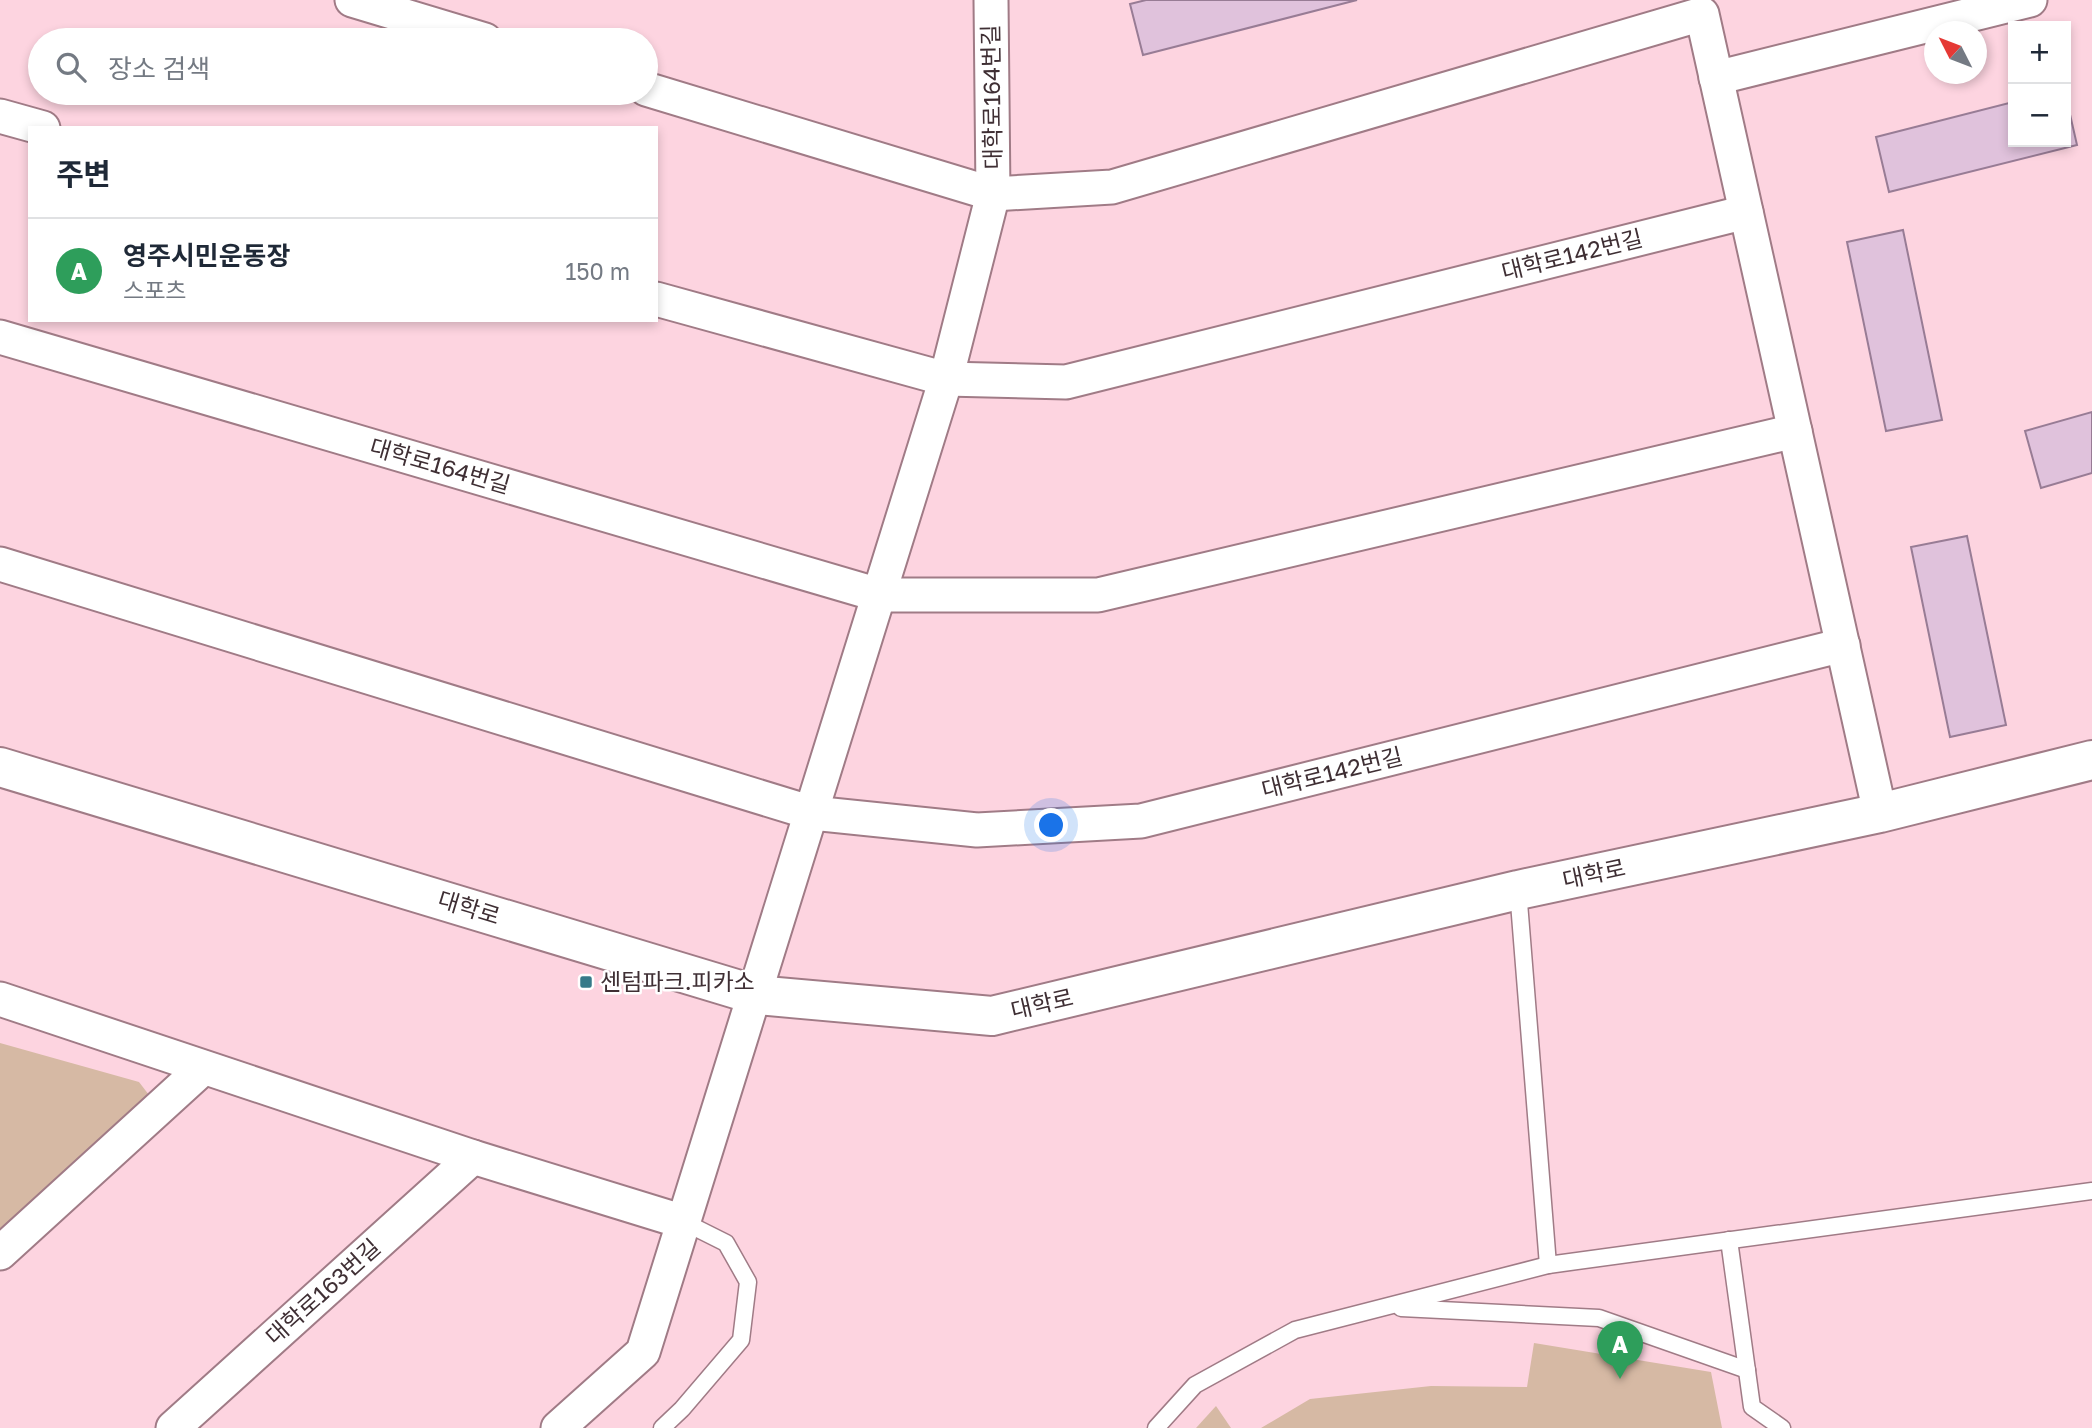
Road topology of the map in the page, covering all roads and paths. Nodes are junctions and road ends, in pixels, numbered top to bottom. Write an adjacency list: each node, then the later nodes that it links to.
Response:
1 (352, 0): 5 (street)
2 (991, 0): 10 (street, 대학로164번길)
3 (2030, 0): 6 (street)
4 (1701, 7): 6 (street); 10 (street)
5 (445, 28)
6 (1716, 78): 11 (street)
7 (658, 93): 10 (street, 대학로164번길)
8 (0, 116): 9 (street)
9 (36, 126)
10 (993, 194): 14 (street, 대학로164번길)
11 (1746, 212): 14 (street, 대학로142번길); 15 (street)
12 (658, 300): 14 (street)
13 (0, 337): 17 (street, 대학로164번길)
14 (946, 379): 17 (street, 대학로164번길)
15 (1795, 431): 17 (street); 18 (street)
16 (0, 564): 21 (street)
17 (879, 595): 21 (street, 대학로164번길)
18 (1843, 645): 21 (street, 대학로142번길); 22 (street)
19 (2092, 760): 22 (main road, 대학로)
20 (0, 767): 24 (main road, 대학로)
21 (812, 813): 24 (street, 대학로164번길)
22 (1881, 813): 23 (main road, 대학로)
23 (1518, 890): 24 (main road, 대학로); 32 (lane)
24 (756, 995): 29 (street)
25 (0, 999): 26 (street)
26 (203, 1068): 27 (street); 31 (street)
27 (473, 1157): 29 (street); 35 (street, 대학로163번길)
28 (2092, 1191): 30 (lane)
29 (684, 1222): 36 (street); 37 (lane)
30 (1729, 1240): 32 (lane); 34 (lane)
31 (0, 1253)
32 (1548, 1265): 33 (lane)
33 (1385, 1307): 34 (lane); 38 (lane)
34 (1747, 1370): 39 (lane)
35 (173, 1428)
36 (558, 1428)
37 (662, 1428)
38 (1156, 1428)
39 (1782, 1428)

